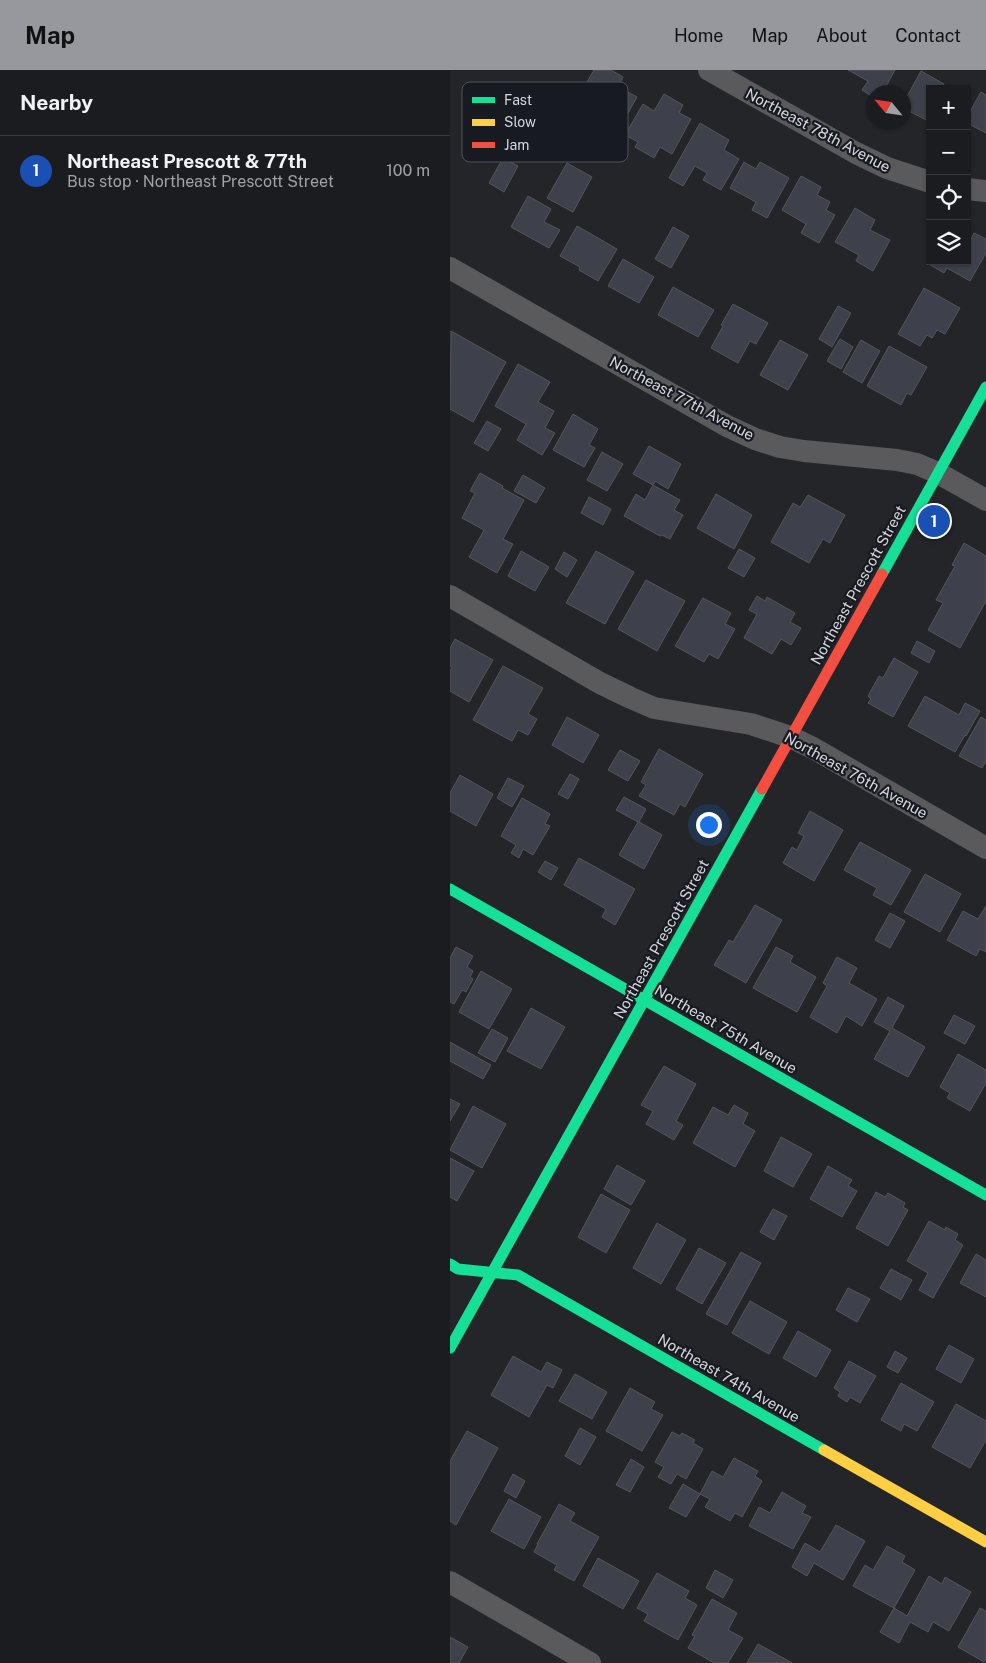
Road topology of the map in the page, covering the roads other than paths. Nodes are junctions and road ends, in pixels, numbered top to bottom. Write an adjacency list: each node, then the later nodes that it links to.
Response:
1 (709, 70): 2 (street, Northeast 78th Avenue)
2 (926, 181)
3 (971, 189): 4 (street)
4 (986, 191)
5 (450, 268): 7 (street, Northeast 77th Avenue)
6 (986, 386): 7 (street, Northeast Prescott Street)
7 (938, 473): 8 (street, Northeast 77th Avenue); 10 (street, Northeast Prescott Street)
8 (986, 500)
9 (450, 596): 10 (street, Northeast 76th Avenue)
10 (790, 737): 11 (street, Northeast 76th Avenue); 13 (street, Northeast Prescott Street)
11 (986, 848)
12 (450, 889): 13 (street, Northeast 75th Avenue)
13 (644, 1000): 14 (street, Northeast 75th Avenue); 16 (street, Northeast Prescott Street)
14 (986, 1195)
15 (450, 1264): 16 (street, Northeast 74th Avenue)
16 (492, 1272): 17 (street, Northeast Prescott Street); 18 (street, Northeast 74th Avenue)
17 (450, 1348)
18 (986, 1542)
19 (450, 1582): 20 (street)
20 (590, 1663)

